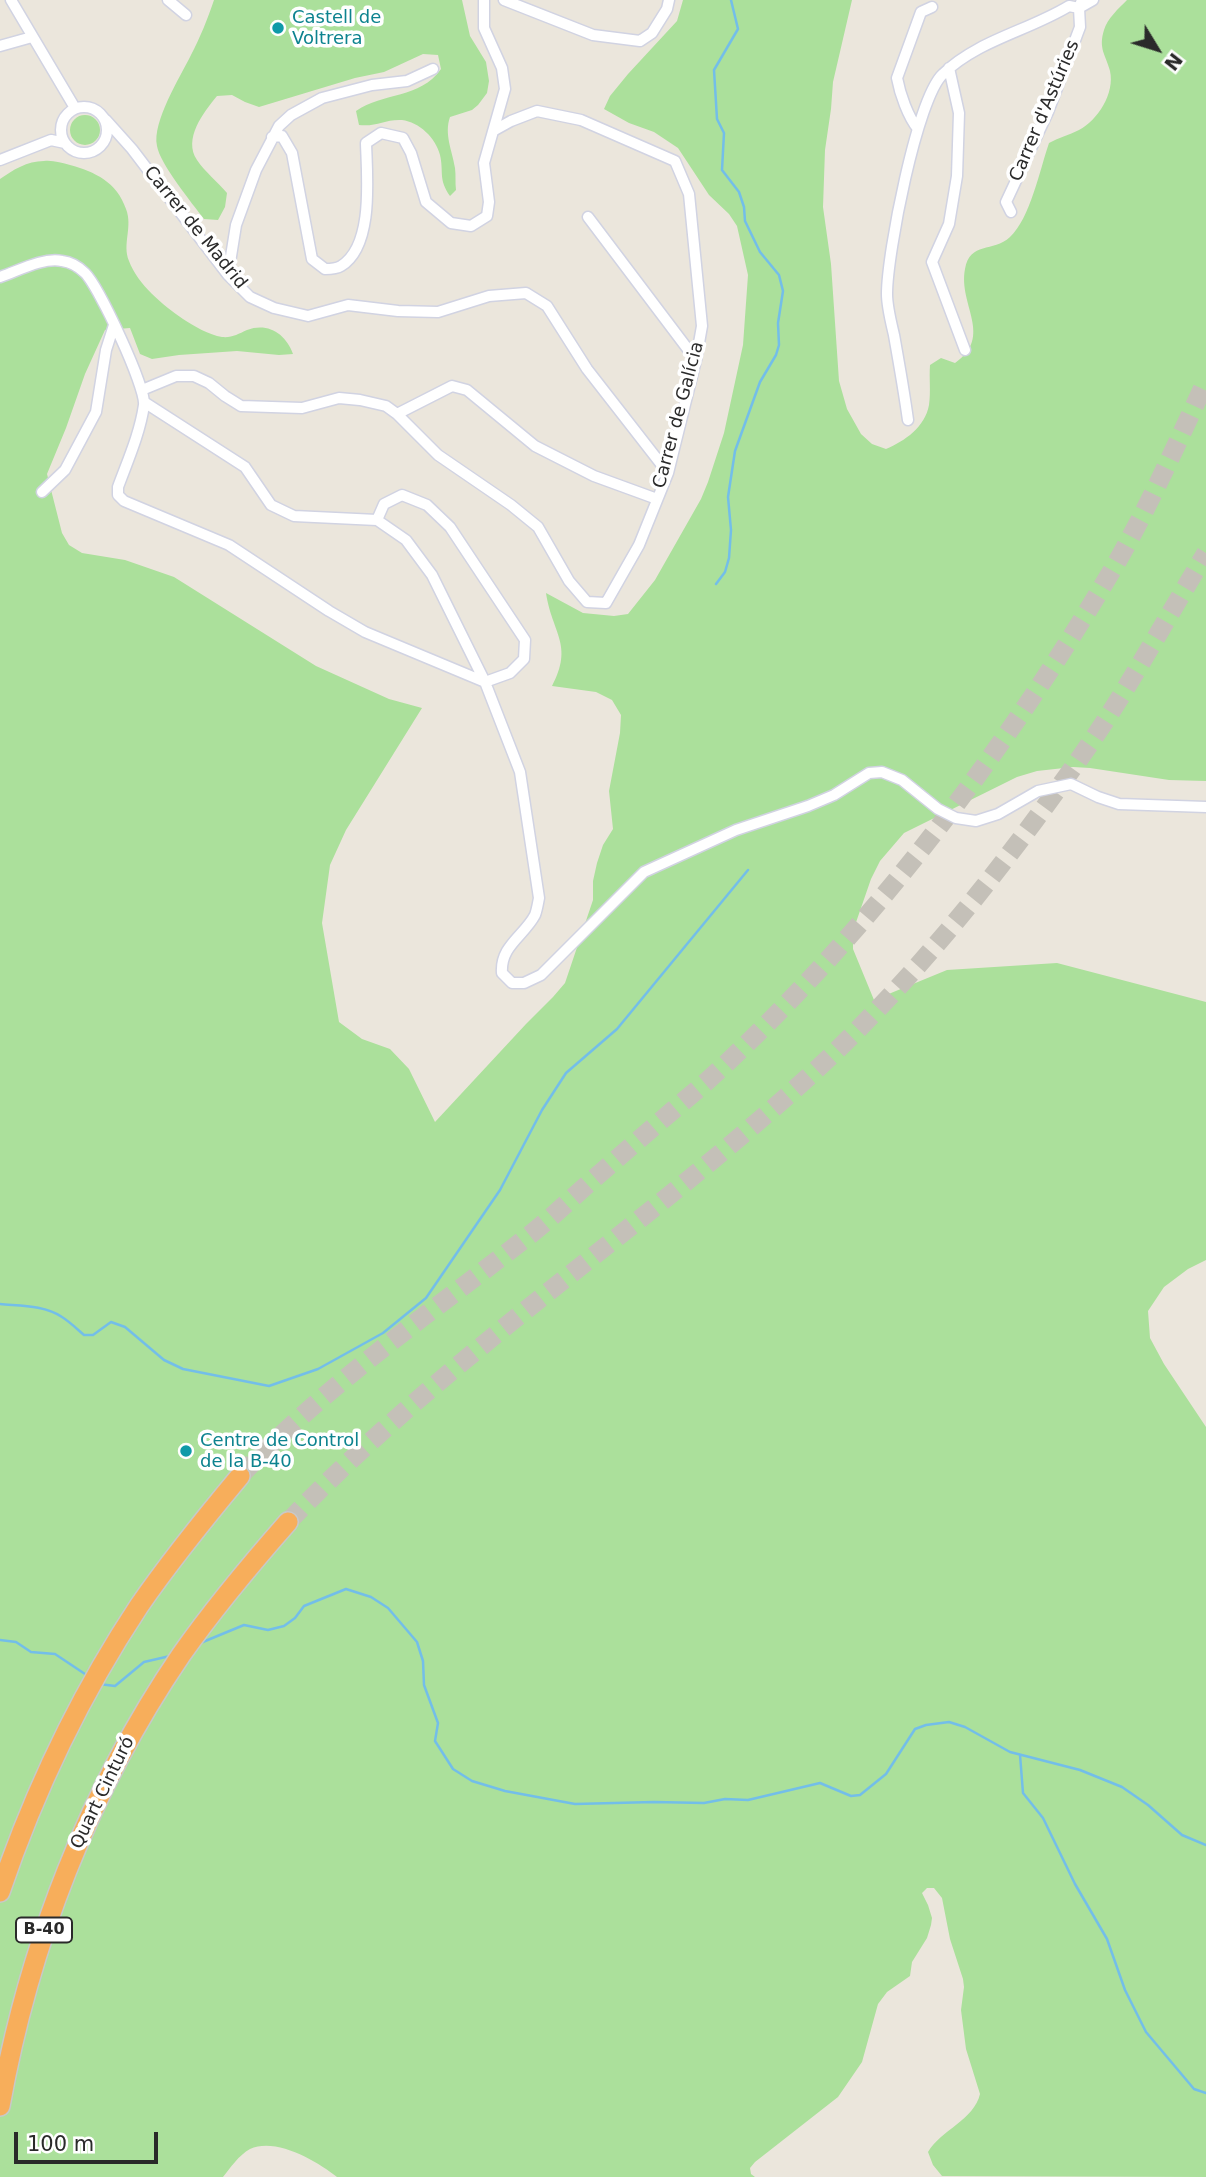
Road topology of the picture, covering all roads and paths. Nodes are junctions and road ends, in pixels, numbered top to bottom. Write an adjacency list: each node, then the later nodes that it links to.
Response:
1 (11, 0): 10 (street)
2 (168, 0): 9 (street)
3 (484, 0): 17 (street)
4 (504, 0): 5 (street)
5 (669, 0)
6 (1093, 0): 7 (street)
7 (1081, 4): 12 (street); 21 (street, Carrer d'Astúries)
8 (932, 7): 16 (street)
9 (186, 15)
10 (32, 37): 11 (street); 14 (street)
11 (0, 46)
12 (949, 68): 16 (street); 26 (street)
13 (433, 69): 18 (street)
14 (75, 108): 15 (street); 19 (street)
15 (106, 120): 19 (street); 23 (street, Carrer de Madrid)
16 (918, 129): 31 (street)
17 (493, 131): 18 (street); 27 (street, Carrer de Galícia)
18 (272, 136): 23 (street)
19 (65, 143): 20 (street)
20 (0, 160)
21 (1011, 212)
22 (588, 217): 27 (street)
23 (228, 275): 32 (street, Carrer de Madrid)
24 (0, 277): 25 (street)
25 (114, 324): 28 (street); 33 (street)
26 (965, 350)
27 (696, 360): 32 (street, Carrer de Galícia)
28 (142, 390): 29 (street); 30 (street)
29 (144, 402): 35 (street); 36 (street)
30 (397, 414): 34 (street); 34 (street, Carrer de Galícia)
31 (908, 420)
32 (668, 473): 34 (street, Carrer de Galícia)
33 (42, 492)
34 (657, 499)
35 (377, 520): 36 (street); 36 (street)
36 (485, 682): 37 (street)
37 (1206, 807)
38 (240, 1476): 40 (highway)
39 (288, 1522): 41 (highway, Quart Cinturó / B-40)
40 (0, 1892)
41 (0, 2106)

